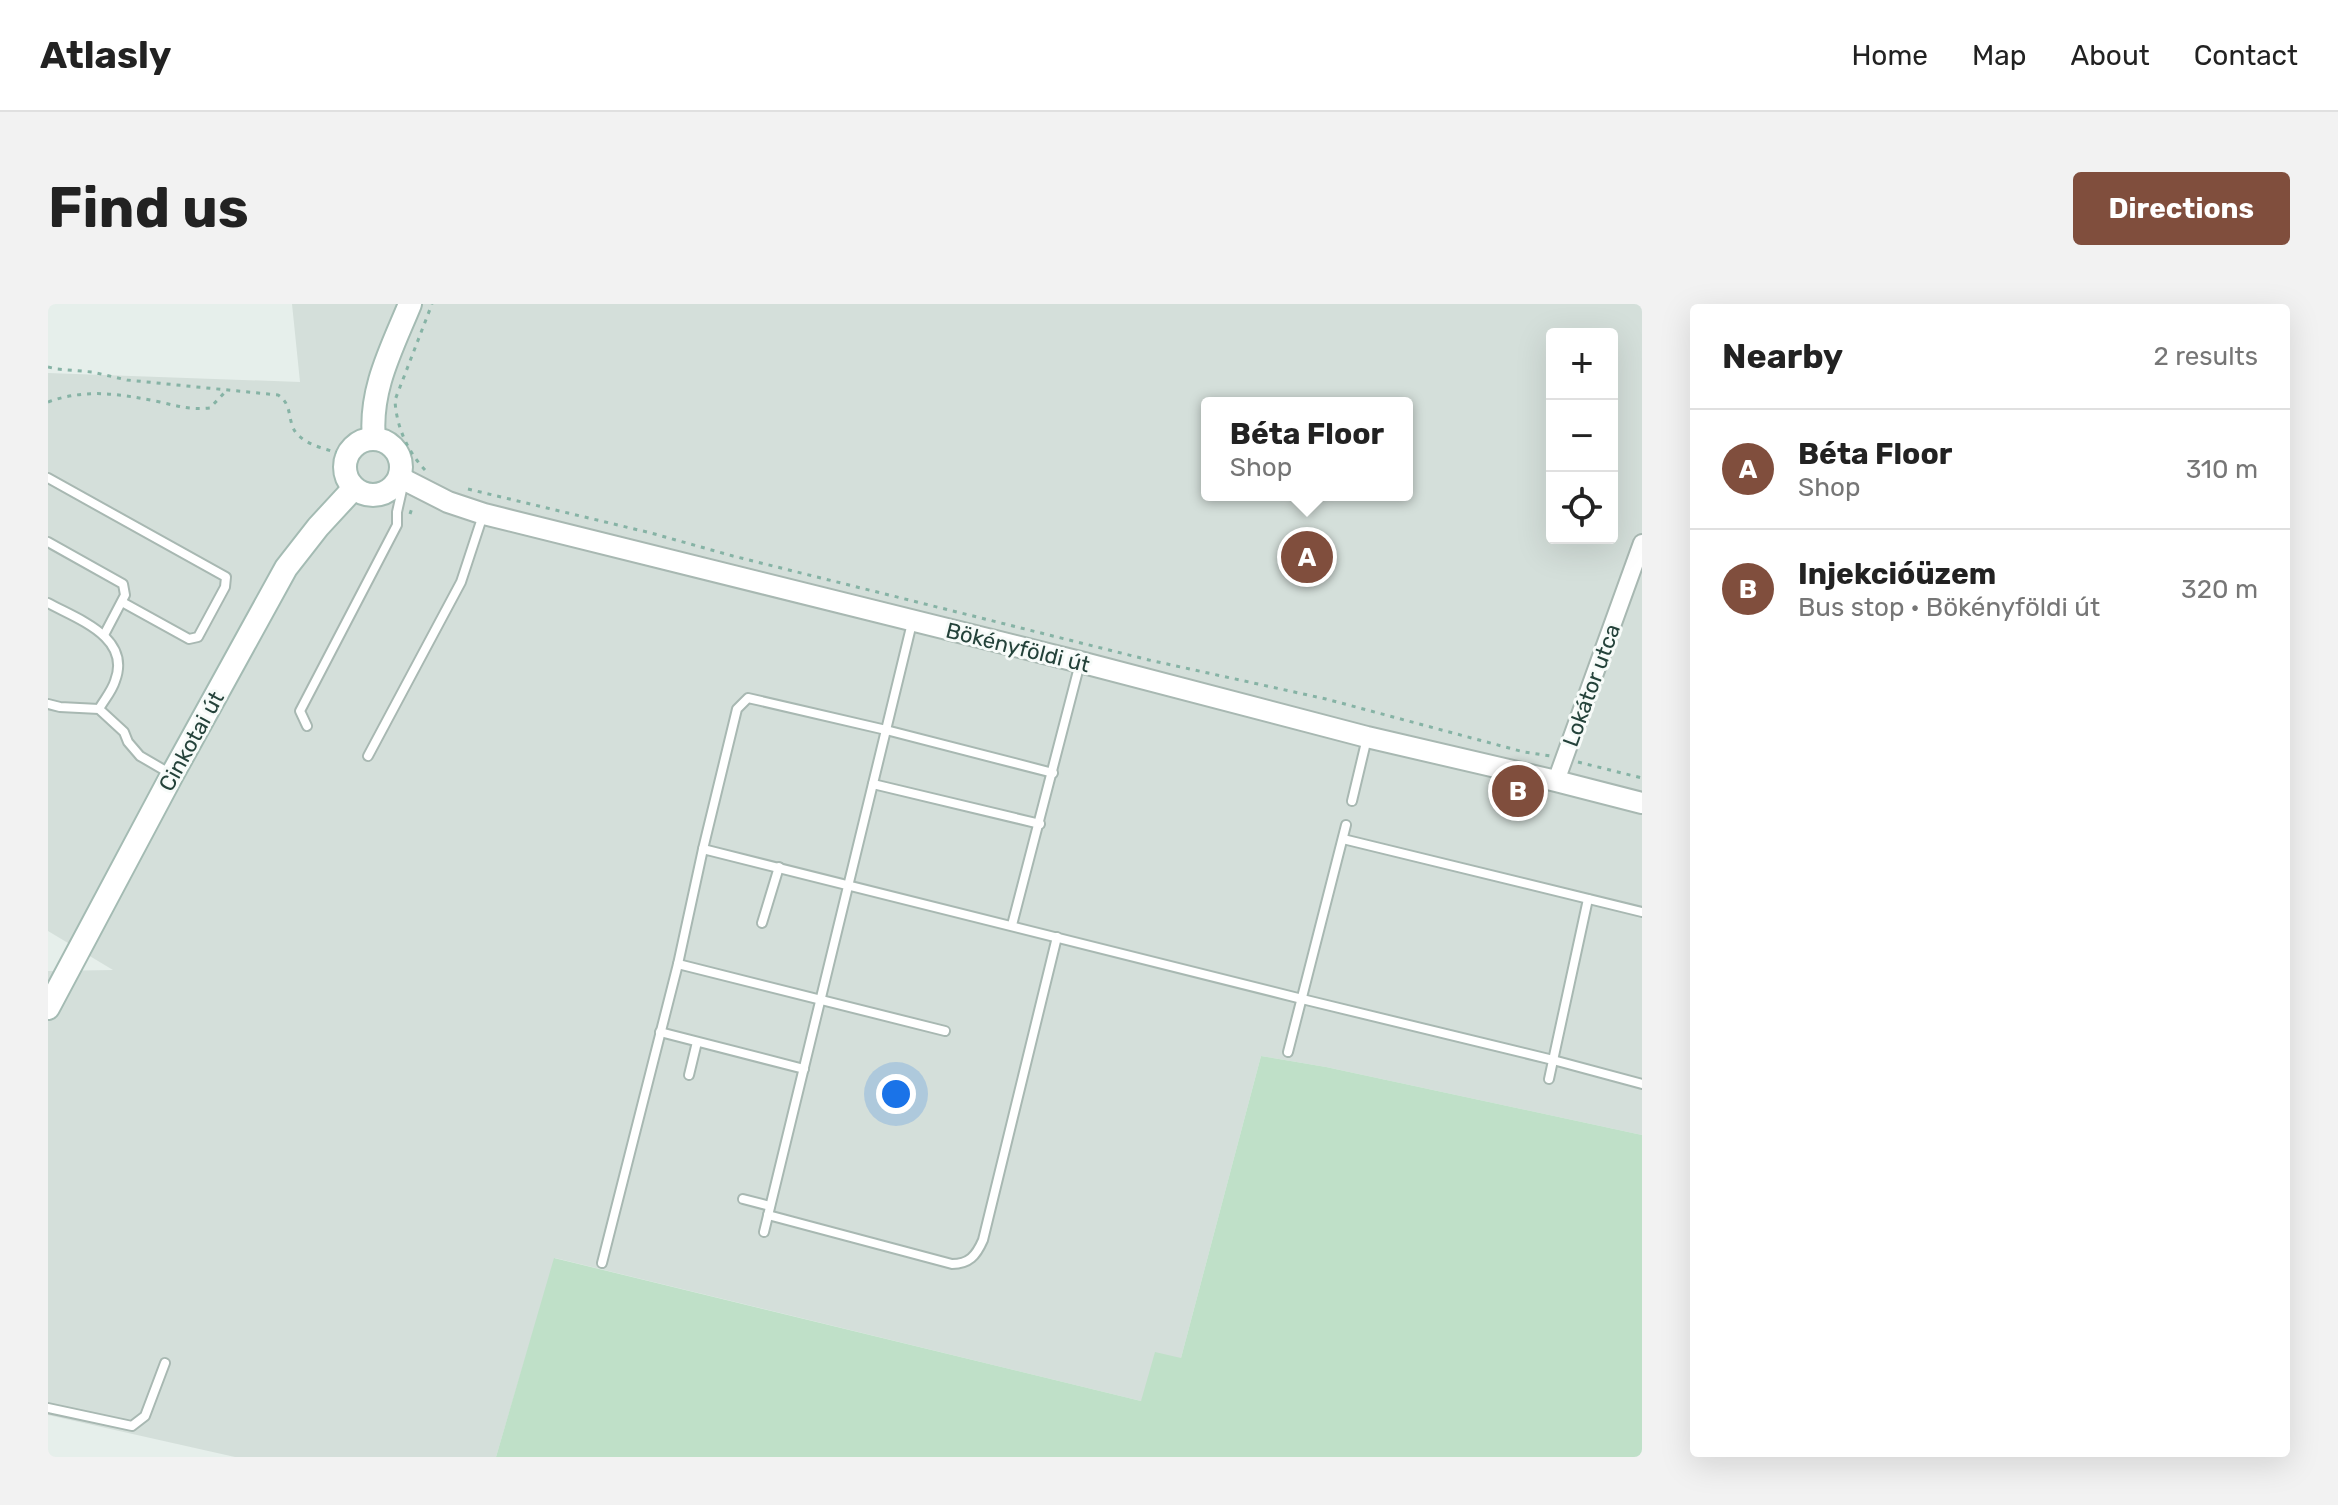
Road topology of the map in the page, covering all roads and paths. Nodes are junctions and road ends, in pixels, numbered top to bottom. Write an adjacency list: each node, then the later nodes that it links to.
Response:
1 (410, 304): 6 (main road)
2 (432, 304): 8 (path)
3 (48, 367): 4 (path)
4 (226, 391): 5 (path); 7 (path)
5 (48, 402)
6 (374, 439): 7 (main road); 10 (main road)
7 (347, 456): 12 (main road)
8 (427, 472)
9 (48, 478): 16 (lane)
10 (402, 479): 12 (main road); 13 (street, Bökényföldi út); 23 (lane)
11 (455, 486): 27 (path)
12 (354, 488): 29 (main road, Cinkotai út)
13 (484, 514): 18 (street, Bökényföldi út); 26 (lane)
14 (48, 542): 16 (lane)
15 (1642, 543): 27 (street, Lokátor utca)
16 (122, 602): 19 (lane)
17 (48, 603): 19 (lane)
18 (912, 621): 20 (street, Bökényföldi út); 24 (lane)
19 (104, 635): 22 (lane)
20 (1080, 662): 25 (street, Bökényföldi út); 28 (lane)
21 (48, 704): 22 (lane)
22 (99, 709): 29 (lane)
23 (307, 726)
24 (886, 730): 28 (lane); 32 (lane); 38 (lane)
25 (1367, 737): 31 (street, Bökényföldi út); 33 (lane)
26 (368, 756)
27 (1565, 758): 30 (path); 31 (street, Lokátor utca)
28 (1053, 773): 35 (lane)
29 (172, 775): 49 (main road, Cinkotai út)
30 (1642, 778)
31 (1556, 781): 34 (street, Bökényföldi út)
32 (873, 784): 35 (lane); 40 (lane)
33 (1352, 801)
34 (1642, 803)
35 (1040, 824): 44 (lane)
36 (1346, 825): 37 (lane)
37 (1343, 839): 41 (lane); 48 (lane)
38 (703, 849): 39 (lane); 46 (lane)
39 (779, 867): 40 (lane); 43 (lane)
40 (849, 885): 44 (lane); 47 (lane)
41 (1588, 899): 42 (lane); 54 (lane)
42 (1642, 912)
43 (762, 923)
44 (1012, 925): 45 (lane)
45 (1057, 937): 48 (lane); 60 (lane)
46 (678, 964): 47 (lane); 51 (lane)
47 (820, 999): 50 (lane); 55 (lane)
48 (1302, 999): 53 (lane); 54 (lane)
49 (48, 1008)
50 (945, 1031)
51 (660, 1032): 52 (lane); 62 (lane)
52 (697, 1042): 55 (lane); 56 (lane)
53 (1288, 1052)
54 (1553, 1060): 57 (lane); 58 (lane)
55 (804, 1069): 60 (lane)
56 (689, 1075)
57 (1549, 1079)
58 (1642, 1084)
59 (743, 1199): 60 (lane)
60 (769, 1210): 61 (lane)
61 (764, 1232)
62 (602, 1263)
63 (165, 1363): 64 (lane)
64 (48, 1408)

